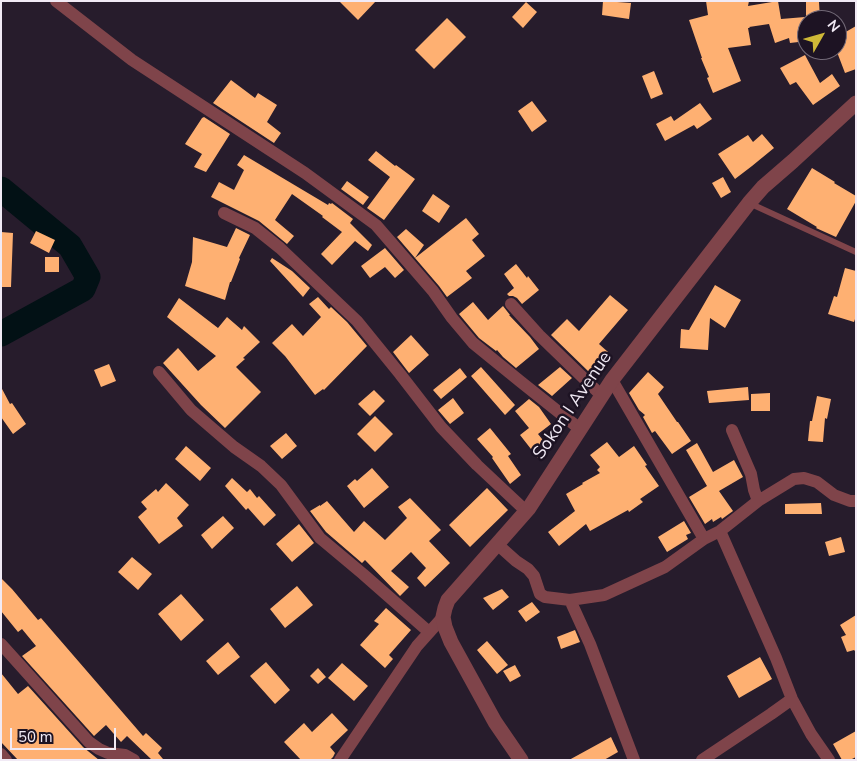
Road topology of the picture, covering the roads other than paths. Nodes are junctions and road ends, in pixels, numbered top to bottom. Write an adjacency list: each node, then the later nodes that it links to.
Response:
1 (56, 1): 10 (street)
2 (856, 103): 3 (street, Sokon I Avenue)
3 (749, 203): 5 (lane); 8 (street, Sokon I Avenue)
4 (224, 213): 14 (street)
5 (856, 252)
6 (511, 304): 9 (street)
7 (159, 372): 20 (street)
8 (612, 380): 9 (street, Sokon I Avenue); 16 (street)
9 (602, 396): 10 (street, Sokon I Avenue)
10 (580, 429): 14 (street, Sokon I Avenue)
11 (732, 430): 12 (street)
12 (758, 501): 13 (street); 15 (street)
13 (856, 501)
14 (526, 511): 17 (street, Sokon I Avenue)
15 (720, 530): 16 (street); 22 (street)
16 (704, 539): 18 (street)
17 (497, 544): 18 (street); 19 (street, Sokon I Avenue)
18 (570, 600): 28 (street)
19 (443, 617): 20 (street); 27 (street)
20 (429, 632): 26 (street)
21 (1, 644): 25 (street)
22 (792, 699): 29 (street); 30 (street)
23 (1, 754): 24 (street)
24 (6, 760)
25 (134, 760)
26 (340, 760)
27 (521, 760)
28 (634, 760)
29 (702, 760)
30 (829, 760)

